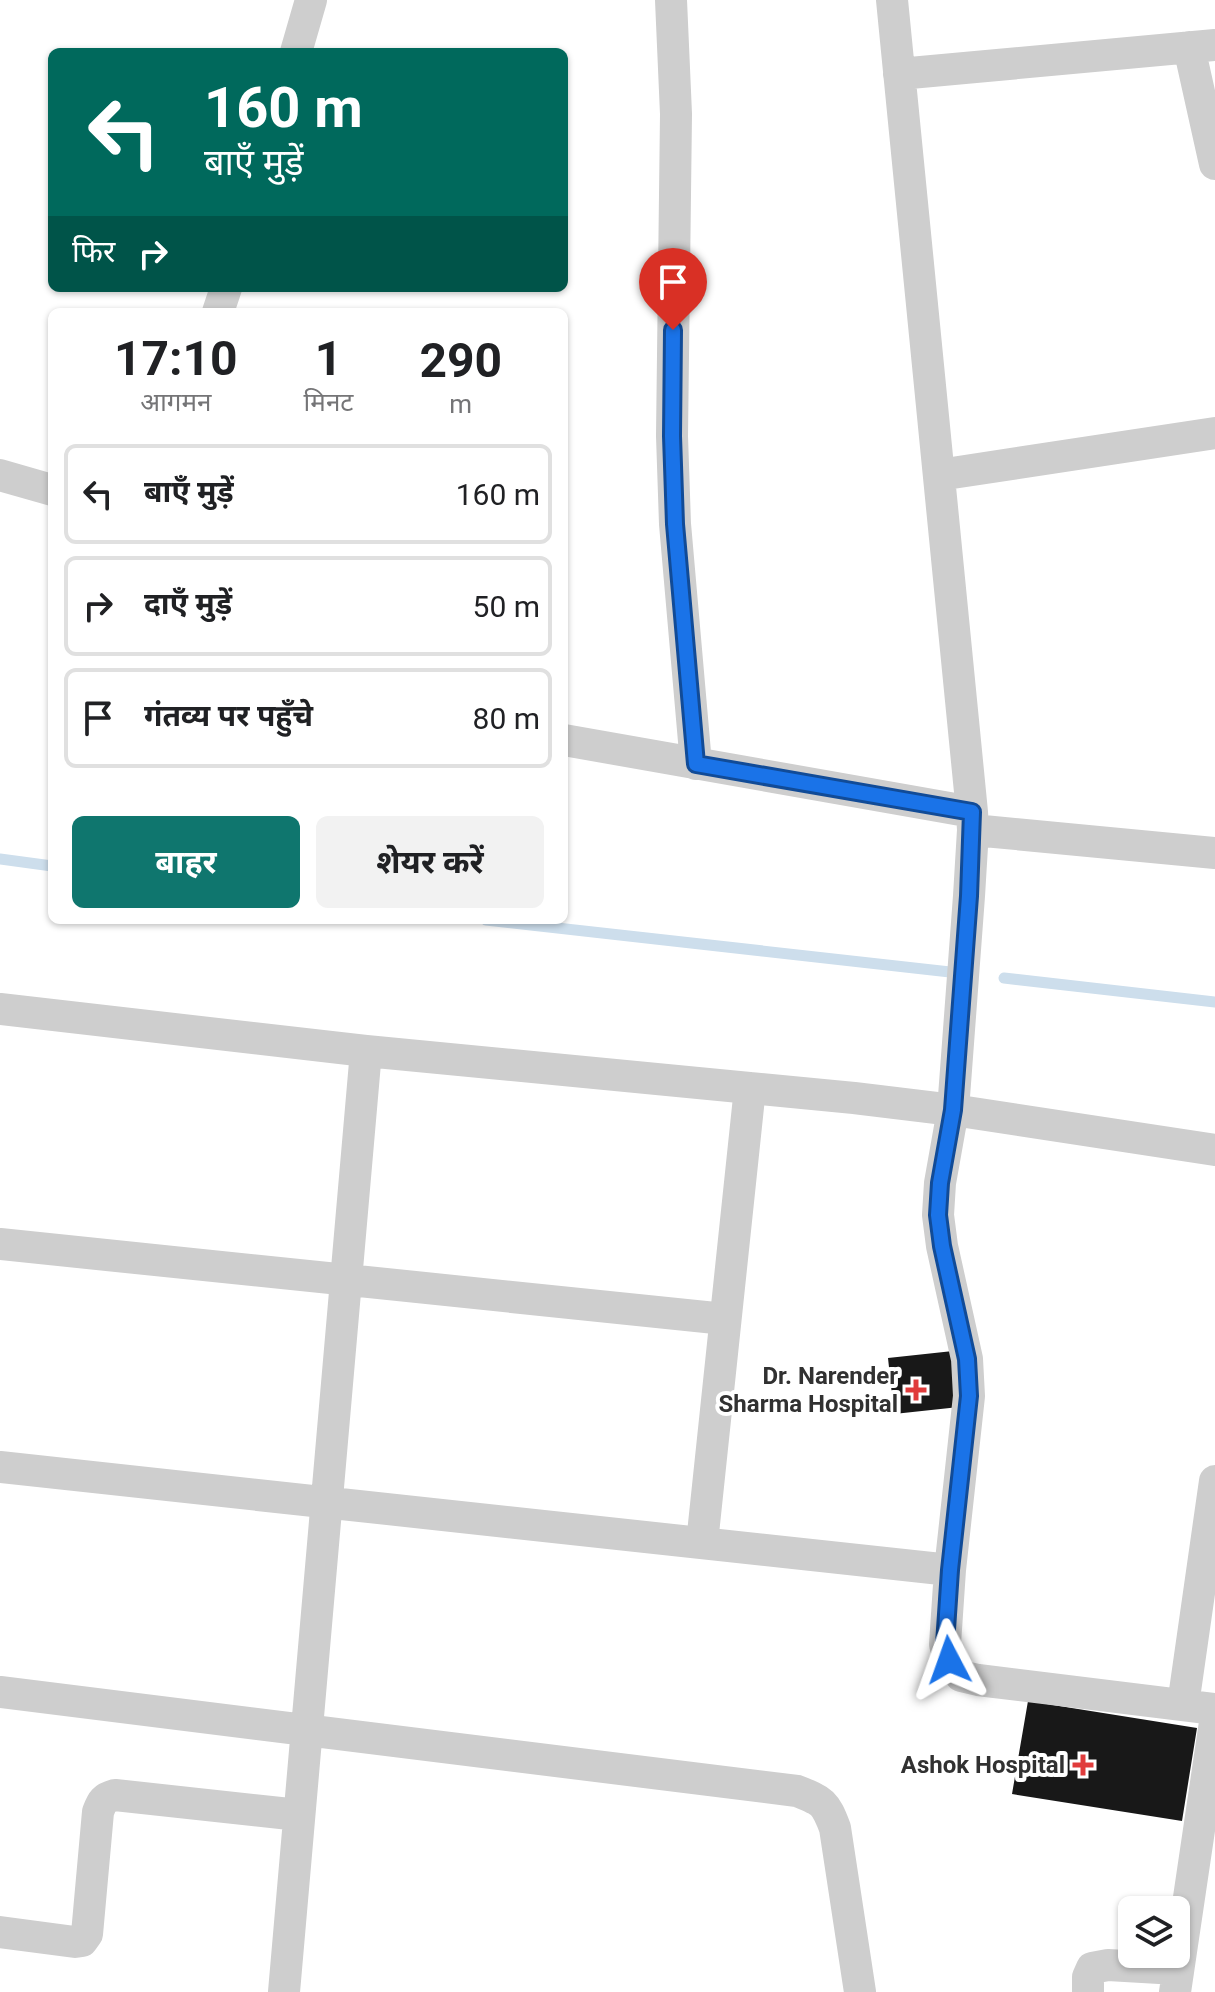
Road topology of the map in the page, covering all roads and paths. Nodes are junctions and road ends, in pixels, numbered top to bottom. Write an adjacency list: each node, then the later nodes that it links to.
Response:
1 (311, 0): 5 (street)
2 (671, 0): 13 (street)
3 (892, 0): 6 (street)
4 (1202, 46): 6 (street); 7 (street)
5 (297, 48)
6 (899, 74): 10 (street)
7 (1215, 164)
8 (1215, 433): 10 (street)
9 (0, 475): 11 (street)
10 (939, 475): 14 (street)
11 (48, 489)
12 (568, 741): 13 (street)
13 (696, 764): 14 (street)
14 (973, 821): 15 (street); 19 (street)
15 (1215, 853)
16 (0, 1009): 17 (street)
17 (366, 1051): 18 (street); 22 (street)
18 (750, 1088): 19 (street); 23 (street)
19 (953, 1110): 20 (street); 28 (street)
20 (1215, 1150)
21 (0, 1244): 22 (street)
22 (346, 1280): 23 (street); 26 (street)
23 (725, 1319): 27 (street)
24 (0, 1467): 26 (street)
25 (1215, 1481): 30 (street)
26 (326, 1503): 27 (street); 33 (street)
27 (702, 1543): 28 (street)
28 (950, 1570): 30 (street)
29 (0, 1692): 33 (street)
30 (1183, 1705): 31 (street)
31 (1215, 1709)
32 (1215, 1722): 36 (street)
33 (307, 1731): 34 (street); 38 (street)
34 (299, 1815): 35 (street); 37 (street)
35 (0, 1932)
36 (1176, 1981): 39 (street)
37 (284, 1992)
38 (860, 1992)
39 (1088, 1992)

